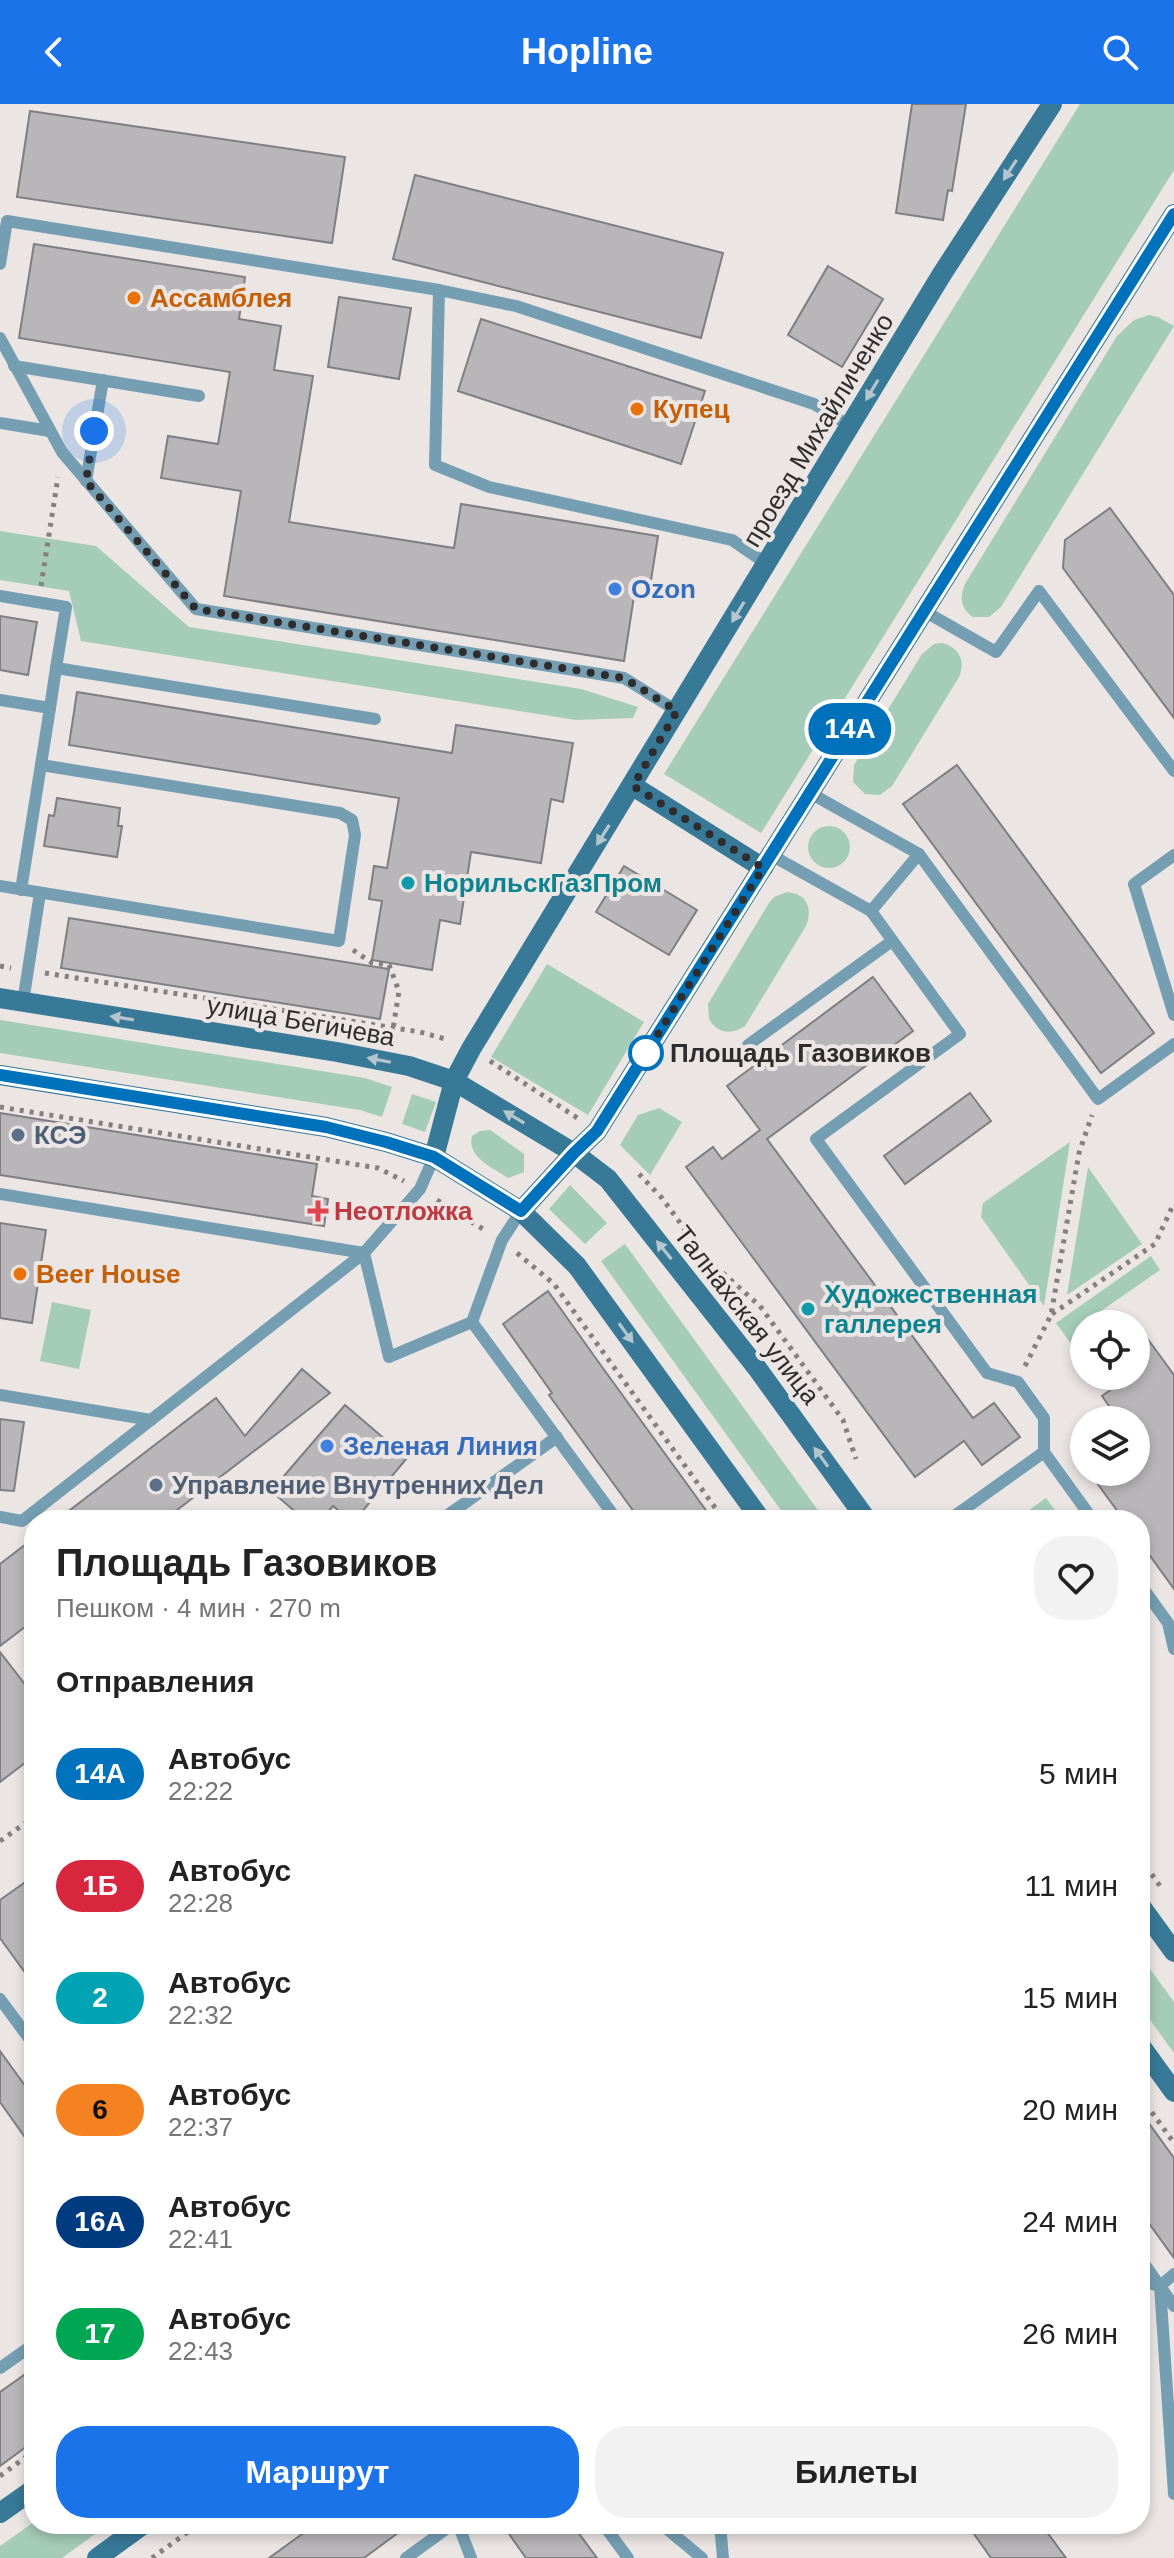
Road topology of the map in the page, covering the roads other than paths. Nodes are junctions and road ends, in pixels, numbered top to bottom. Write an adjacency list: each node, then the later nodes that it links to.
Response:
1 (1052, 104): 10 (street, проезд Михайличенко, one-way to 10)
2 (1174, 214): 15 (street)
3 (0, 264): 4 (lane)
4 (439, 290): 10 (lane); 13 (lane)
5 (0, 338): 6 (lane)
6 (14, 366): 7 (lane); 11 (lane)
7 (103, 380): 8 (lane); 12 (lane)
8 (199, 396)
9 (0, 423): 11 (lane)
10 (850, 426): 13 (street, проезд Михайличенко)
11 (50, 431): 12 (lane)
12 (86, 481): 19 (lane)
13 (767, 564): 19 (street, проезд Михайличенко, one-way to 19)
14 (0, 596): 16 (lane)
15 (924, 611): 22 (lane); 24 (street)
16 (56, 668): 18 (lane); 20 (lane)
17 (0, 700): 18 (lane)
18 (50, 708): 21 (lane)
19 (677, 711): 23 (street, проезд Михайличенко)
20 (375, 719)
21 (41, 765): 29 (lane); 30 (lane)
22 (1174, 771)
23 (633, 786): 27 (street); 39 (street, проезд Михайличенко, one-way to 39)
24 (810, 793): 25 (lane); 27 (street)
25 (919, 854): 31 (lane); 36 (lane)
26 (1174, 855): 35 (lane)
27 (767, 861): 31 (lane); 40 (street)
28 (0, 886): 29 (lane)
29 (21, 890): 30 (lane)
30 (40, 893): 34 (lane)
31 (871, 911): 32 (lane)
32 (892, 941): 37 (lane); 49 (lane)
33 (0, 998): 34 (street, улица Бегичева)
34 (23, 1002): 39 (street, улица Бегичева, one-way to 34)
35 (1174, 1015)
36 (1174, 1044)
37 (748, 1045)
38 (0, 1075): 41 (street)
39 (454, 1081): 40 (street, улица Бегичева, one-way to 39); 41 (street, проезд Михайличенко)
40 (574, 1153): 43 (street); 54 (street, Талнахская улица, one-way to 40)
41 (434, 1157): 43 (street); 44 (lane)
42 (0, 1194): 44 (lane)
43 (521, 1211): 45 (lane); 53 (street, one-way to 53)
44 (364, 1253): 45 (lane); 47 (lane)
45 (472, 1322): 48 (lane)
46 (0, 1395): 47 (lane)
47 (151, 1420): 50 (lane)
48 (557, 1437): 51 (lane); 52 (lane)
49 (1044, 1452): 55 (lane); 56 (lane)
50 (36, 1510)
51 (455, 1510)
52 (610, 1510)
53 (754, 1510)
54 (860, 1510)
55 (963, 1510)
56 (1086, 1510)
57 (0, 1517): 58 (lane)
58 (24, 1519)
59 (1150, 1598): 60 (lane)
60 (1174, 1649)
61 (1150, 1919): 62 (street)
62 (1174, 1952)
63 (0, 1999): 64 (lane)
64 (24, 2031)
65 (1150, 2059): 66 (street)
66 (1174, 2092)
67 (1150, 2272): 70 (lane)
68 (1174, 2274): 70 (lane)
69 (1150, 2284): 70 (lane)
70 (1160, 2286): 71 (lane); 74 (lane)
71 (1174, 2306)
72 (24, 2351): 73 (lane)
73 (0, 2368)
74 (1174, 2494)
75 (24, 2496): 76 (street)
76 (0, 2513)
77 (130, 2534): 83 (street)
78 (441, 2534): 84 (lane)
79 (460, 2534): 85 (lane)
80 (610, 2534): 86 (lane)
81 (673, 2534): 87 (lane)
82 (721, 2534): 88 (lane)
83 (97, 2558)
84 (406, 2558)
85 (471, 2558)
86 (628, 2558)
87 (702, 2558)
88 (723, 2558)

